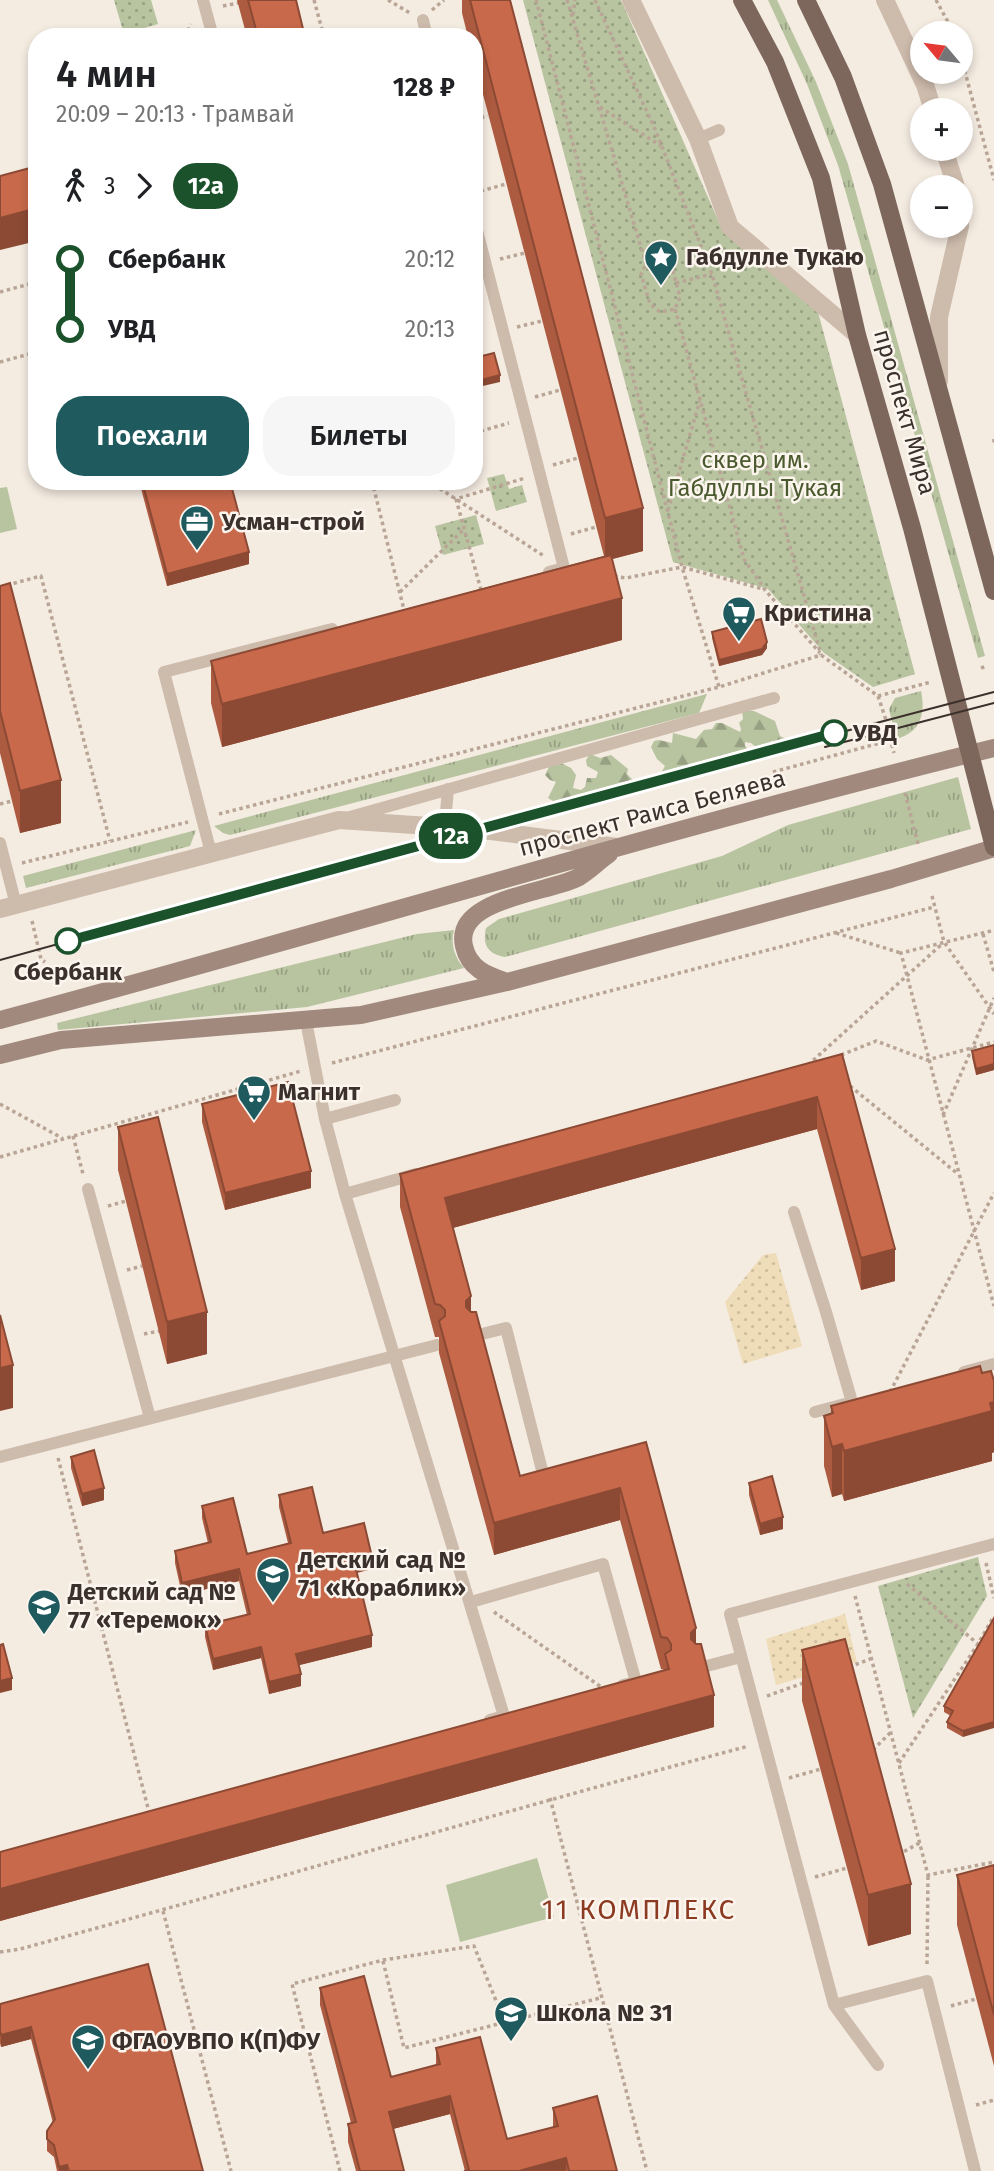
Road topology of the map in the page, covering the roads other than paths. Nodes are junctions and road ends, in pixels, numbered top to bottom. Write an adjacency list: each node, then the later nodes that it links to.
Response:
1 (203, 0): 7 (lane)
2 (631, 0): 11 (street)
3 (742, 0): 14 (main road, проспект Мира)
4 (806, 0): 15 (main road, проспект Мира)
5 (885, 0): 9 (street)
6 (423, 20): 8 (lane)
7 (211, 28)
8 (425, 28)
9 (929, 98)
10 (719, 130): 11 (lane)
11 (698, 139): 14 (street)
12 (957, 238): 15 (street)
13 (483, 256): 16 (lane)
14 (857, 335): 21 (main road, проспект Мира)
15 (939, 385): 17 (main road, проспект Мира)
16 (539, 575)
17 (994, 591)
18 (340, 627): 28 (lane)
19 (774, 698): 22 (lane)
20 (994, 748): 21 (street, проспект Раиса Беляева)
21 (970, 754): 26 (street, проспект Раиса Беляева); 27 (main road, проспект Мира)
22 (448, 789): 23 (lane); 24 (lane)
23 (339, 820): 24 (street); 28 (street)
24 (456, 828): 26 (street)
25 (0, 843): 29 (lane)
26 (617, 847): 30 (street); 31 (street, проспект Раиса Беляева)
27 (994, 848): 30 (street)
28 (212, 853): 29 (street)
29 (8, 907)
30 (507, 982): 32 (street)
31 (0, 1020)
32 (306, 1021): 33 (street); 35 (lane)
33 (0, 1055)
34 (395, 1100): 35 (lane)
35 (325, 1119): 38 (lane)
36 (426, 1172): 38 (lane)
37 (88, 1189): 48 (lane)
38 (345, 1194): 42 (lane)
39 (794, 1212): 46 (lane)
40 (474, 1336): 50 (lane)
41 (437, 1345): 42 (lane)
42 (393, 1356): 48 (lane); 52 (lane)
43 (994, 1364): 44 (lane)
44 (950, 1376)
45 (890, 1392): 46 (lane)
46 (852, 1402): 47 (lane)
47 (815, 1412)
48 (150, 1418): 49 (lane)
49 (0, 1457)
50 (543, 1474)
51 (988, 1546): 53 (lane)
52 (474, 1601): 56 (lane); 58 (lane)
53 (741, 1657): 54 (lane); 59 (lane)
54 (699, 1668)
55 (649, 1680): 56 (lane)
56 (636, 1682): 57 (lane)
57 (604, 1689)
58 (478, 1723)
59 (834, 2005): 60 (lane); 61 (lane)
60 (878, 2065)
61 (975, 2171)

